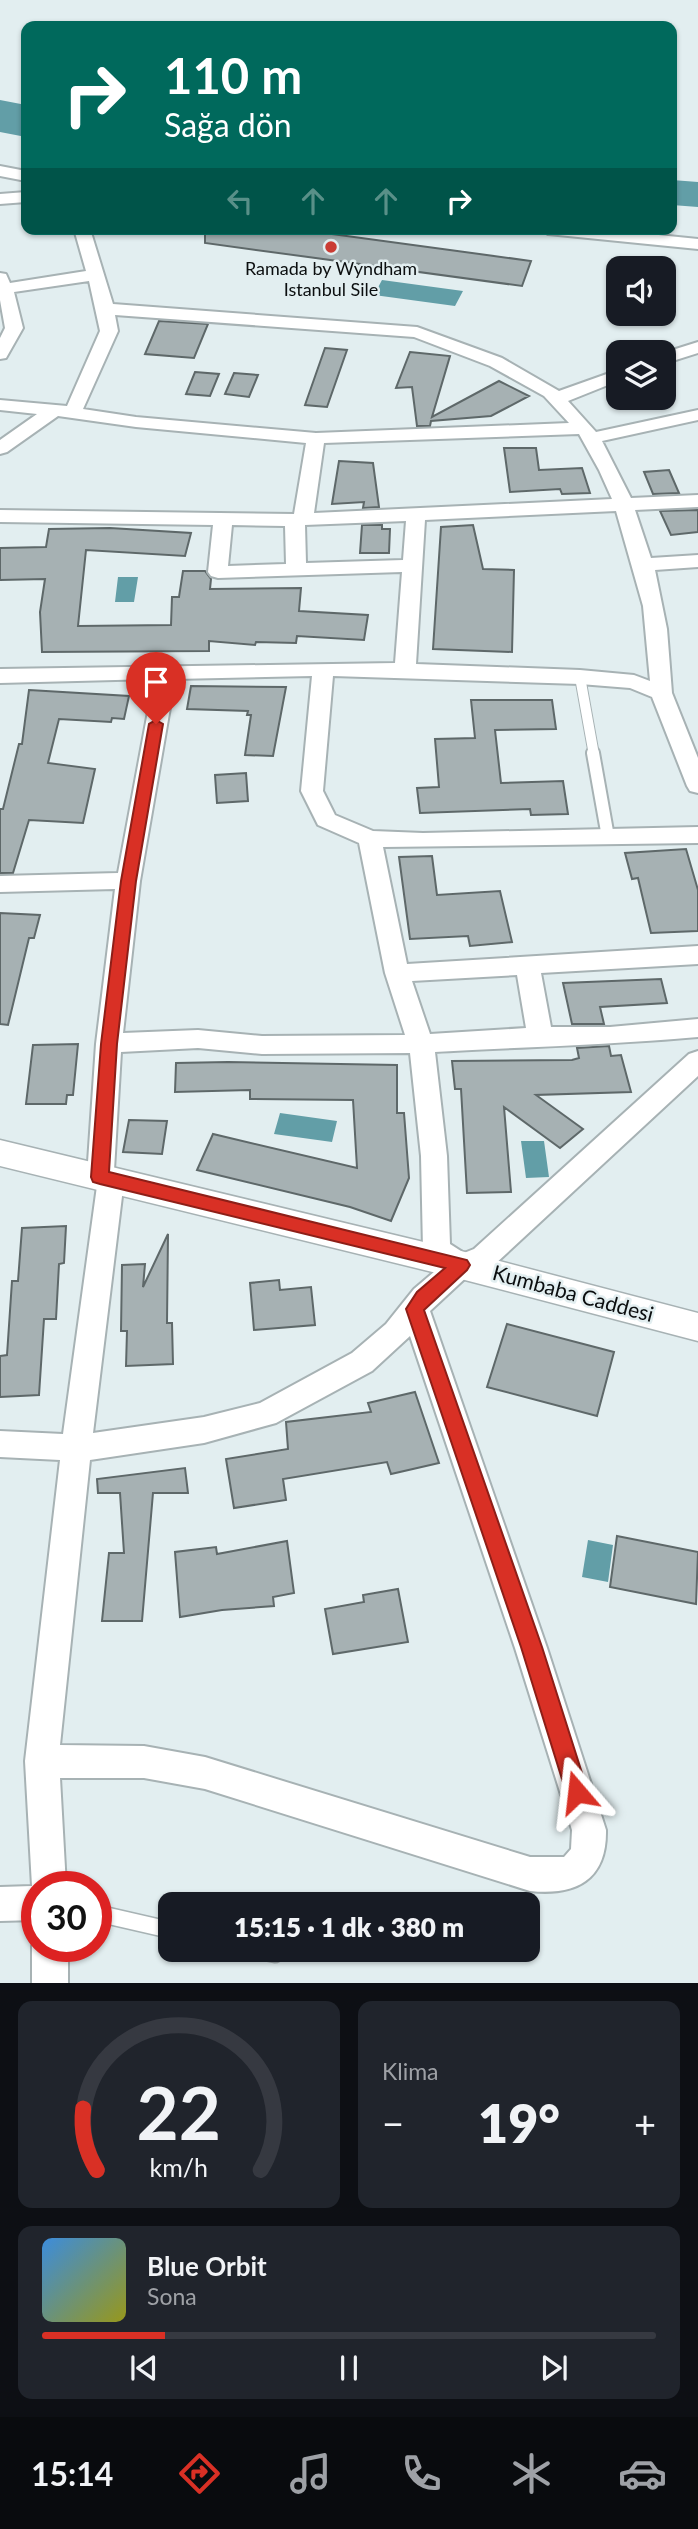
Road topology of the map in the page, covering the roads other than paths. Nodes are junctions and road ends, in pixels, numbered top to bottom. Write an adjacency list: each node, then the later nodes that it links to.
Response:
1 (0, 171): 2 (street)
2 (21, 175)
3 (21, 197): 4 (street)
4 (0, 199)
5 (84, 235): 8 (street)
6 (608, 235): 7 (street)
7 (698, 244)
8 (95, 275): 9 (street); 10 (street)
9 (3, 294): 12 (street)
10 (106, 309): 15 (street); 17 (street)
11 (698, 347): 13 (street)
12 (0, 354)
13 (676, 355)
14 (606, 380): 15 (street)
15 (556, 399): 19 (street)
16 (0, 405): 17 (street)
17 (64, 411): 20 (street); 21 (street)
18 (698, 415): 19 (street)
19 (588, 433): 20 (street); 23 (street)
20 (316, 438): 27 (street)
21 (0, 448)
22 (698, 501): 23 (street)
23 (623, 507): 24 (street); 29 (street)
24 (416, 515): 27 (street); 30 (street)
25 (0, 516): 26 (street)
26 (223, 520): 27 (street); 31 (street)
27 (299, 520): 31 (street)
28 (698, 561): 29 (street)
29 (642, 565): 37 (street)
30 (413, 566): 31 (street); 33 (street)
31 (296, 570)
32 (324, 668): 33 (street); 34 (street); 41 (street)
33 (405, 670): 35 (street)
34 (166, 672): 36 (street); 42 (street)
35 (580, 677): 37 (street); 40 (lane)
36 (1, 680)
37 (661, 693): 38 (street)
38 (698, 786)
39 (698, 835): 40 (street)
40 (608, 837): 41 (street)
41 (370, 839): 46 (street)
42 (128, 881): 43 (street); 49 (street)
43 (0, 884)
44 (698, 955): 45 (street)
45 (527, 965): 46 (street); 48 (street)
46 (397, 973): 50 (street)
47 (698, 1028): 48 (street)
48 (540, 1036): 50 (street)
49 (109, 1044): 50 (street); 53 (street)
50 (421, 1044): 54 (street)
51 (698, 1061): 54 (street)
52 (0, 1153): 53 (street, Kumbaba Caddesi)
53 (105, 1178): 54 (street, Kumbaba Caddesi); 58 (street)
54 (461, 1265): 55 (street); 56 (street, Kumbaba Caddesi)
55 (415, 1309): 58 (street); 59 (street)
56 (698, 1327)
57 (0, 1444): 58 (street)
58 (76, 1448): 59 (street)
59 (41, 1761): 60 (street)
60 (48, 1871)
61 (21, 1903): 62 (street)
62 (0, 1904)
63 (112, 1917): 64 (lane)
64 (158, 1927)
65 (50, 1962): 66 (street)
66 (50, 1983)

